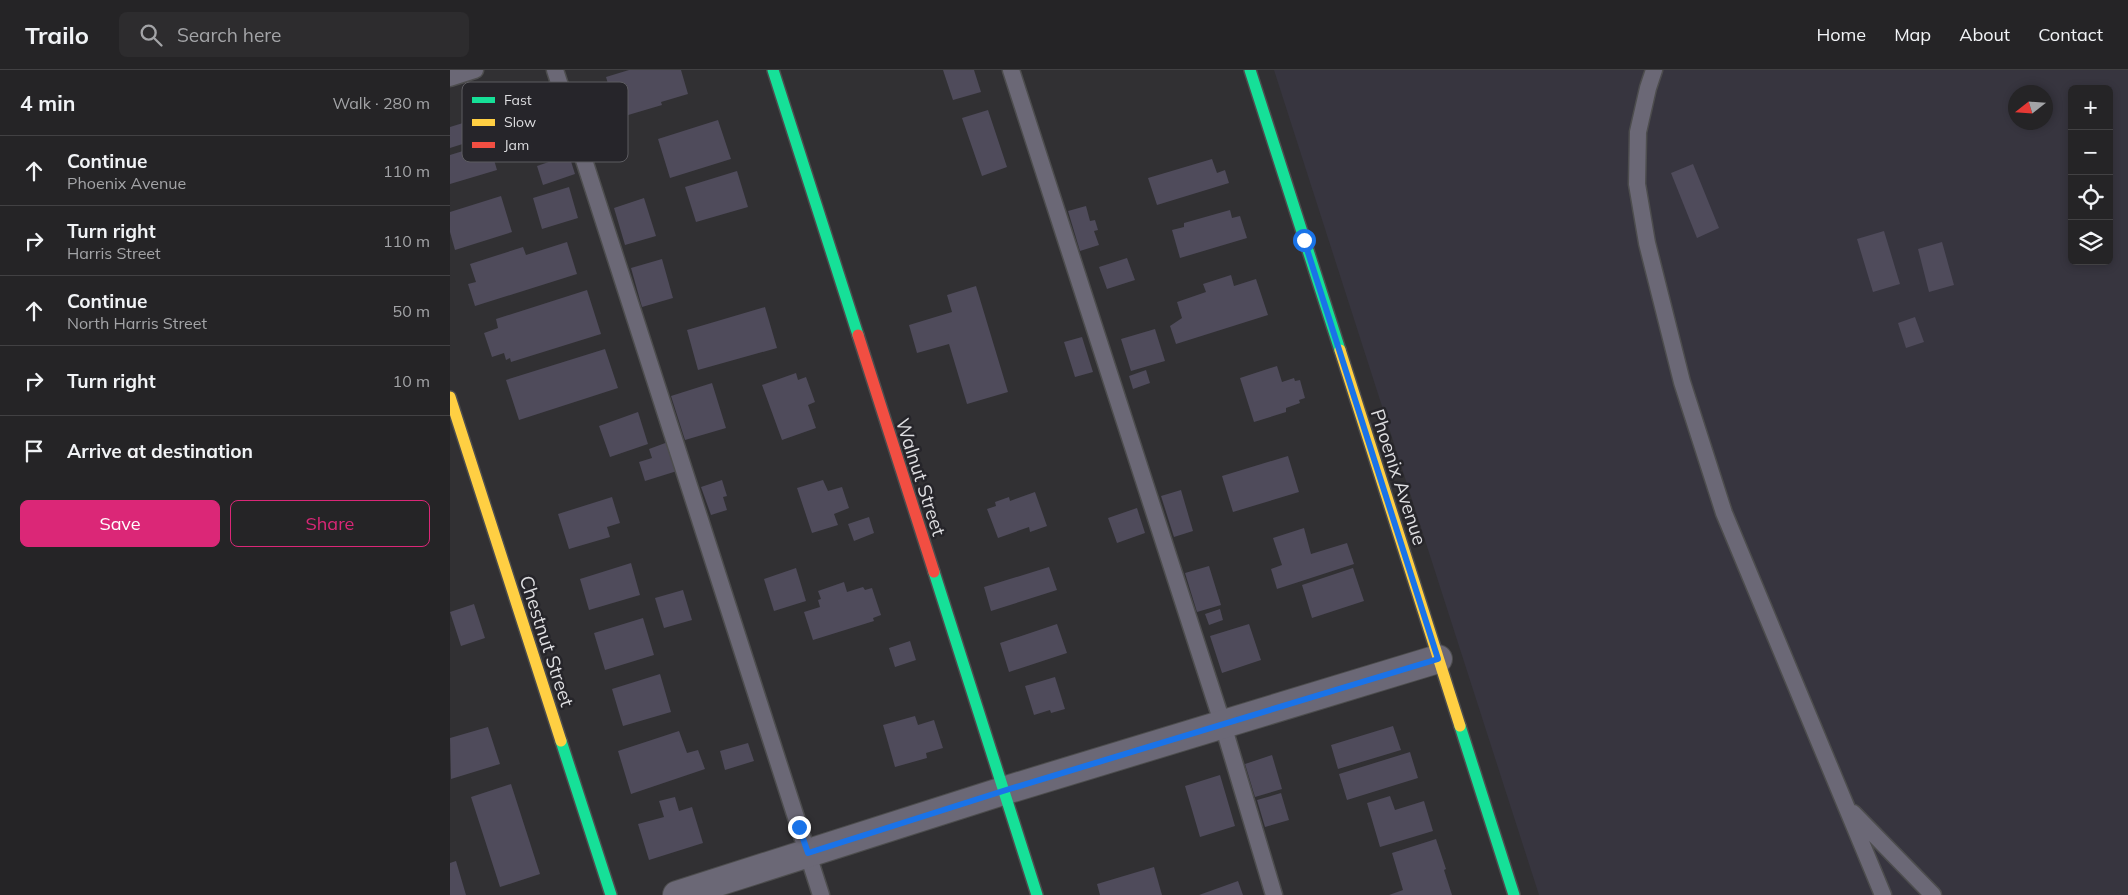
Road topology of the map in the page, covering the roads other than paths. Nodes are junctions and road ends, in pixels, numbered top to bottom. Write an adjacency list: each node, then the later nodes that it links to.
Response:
1 (475, 70): 7 (lane)
2 (555, 70): 8 (lane)
3 (773, 70): 13 (street, Walnut Street)
4 (1011, 70): 12 (lane)
5 (1250, 70): 11 (street, Phoenix Avenue)
6 (1654, 70): 14 (lane)
7 (450, 78)
8 (559, 82)
9 (585, 162): 15 (lane)
10 (450, 397): 16 (street, Chestnut Street)
11 (1438, 659): 12 (street); 21 (street, Phoenix Avenue)
12 (1223, 724): 13 (street); 20 (lane)
13 (1003, 791): 15 (street); 19 (street, Walnut Street)
14 (1846, 806): 22 (lane); 23 (lane)
15 (808, 853): 17 (street); 18 (lane)
16 (611, 895)
17 (677, 895)
18 (821, 895)
19 (1037, 895)
20 (1274, 895)
21 (1514, 895)
22 (1884, 895)
23 (1933, 895)

